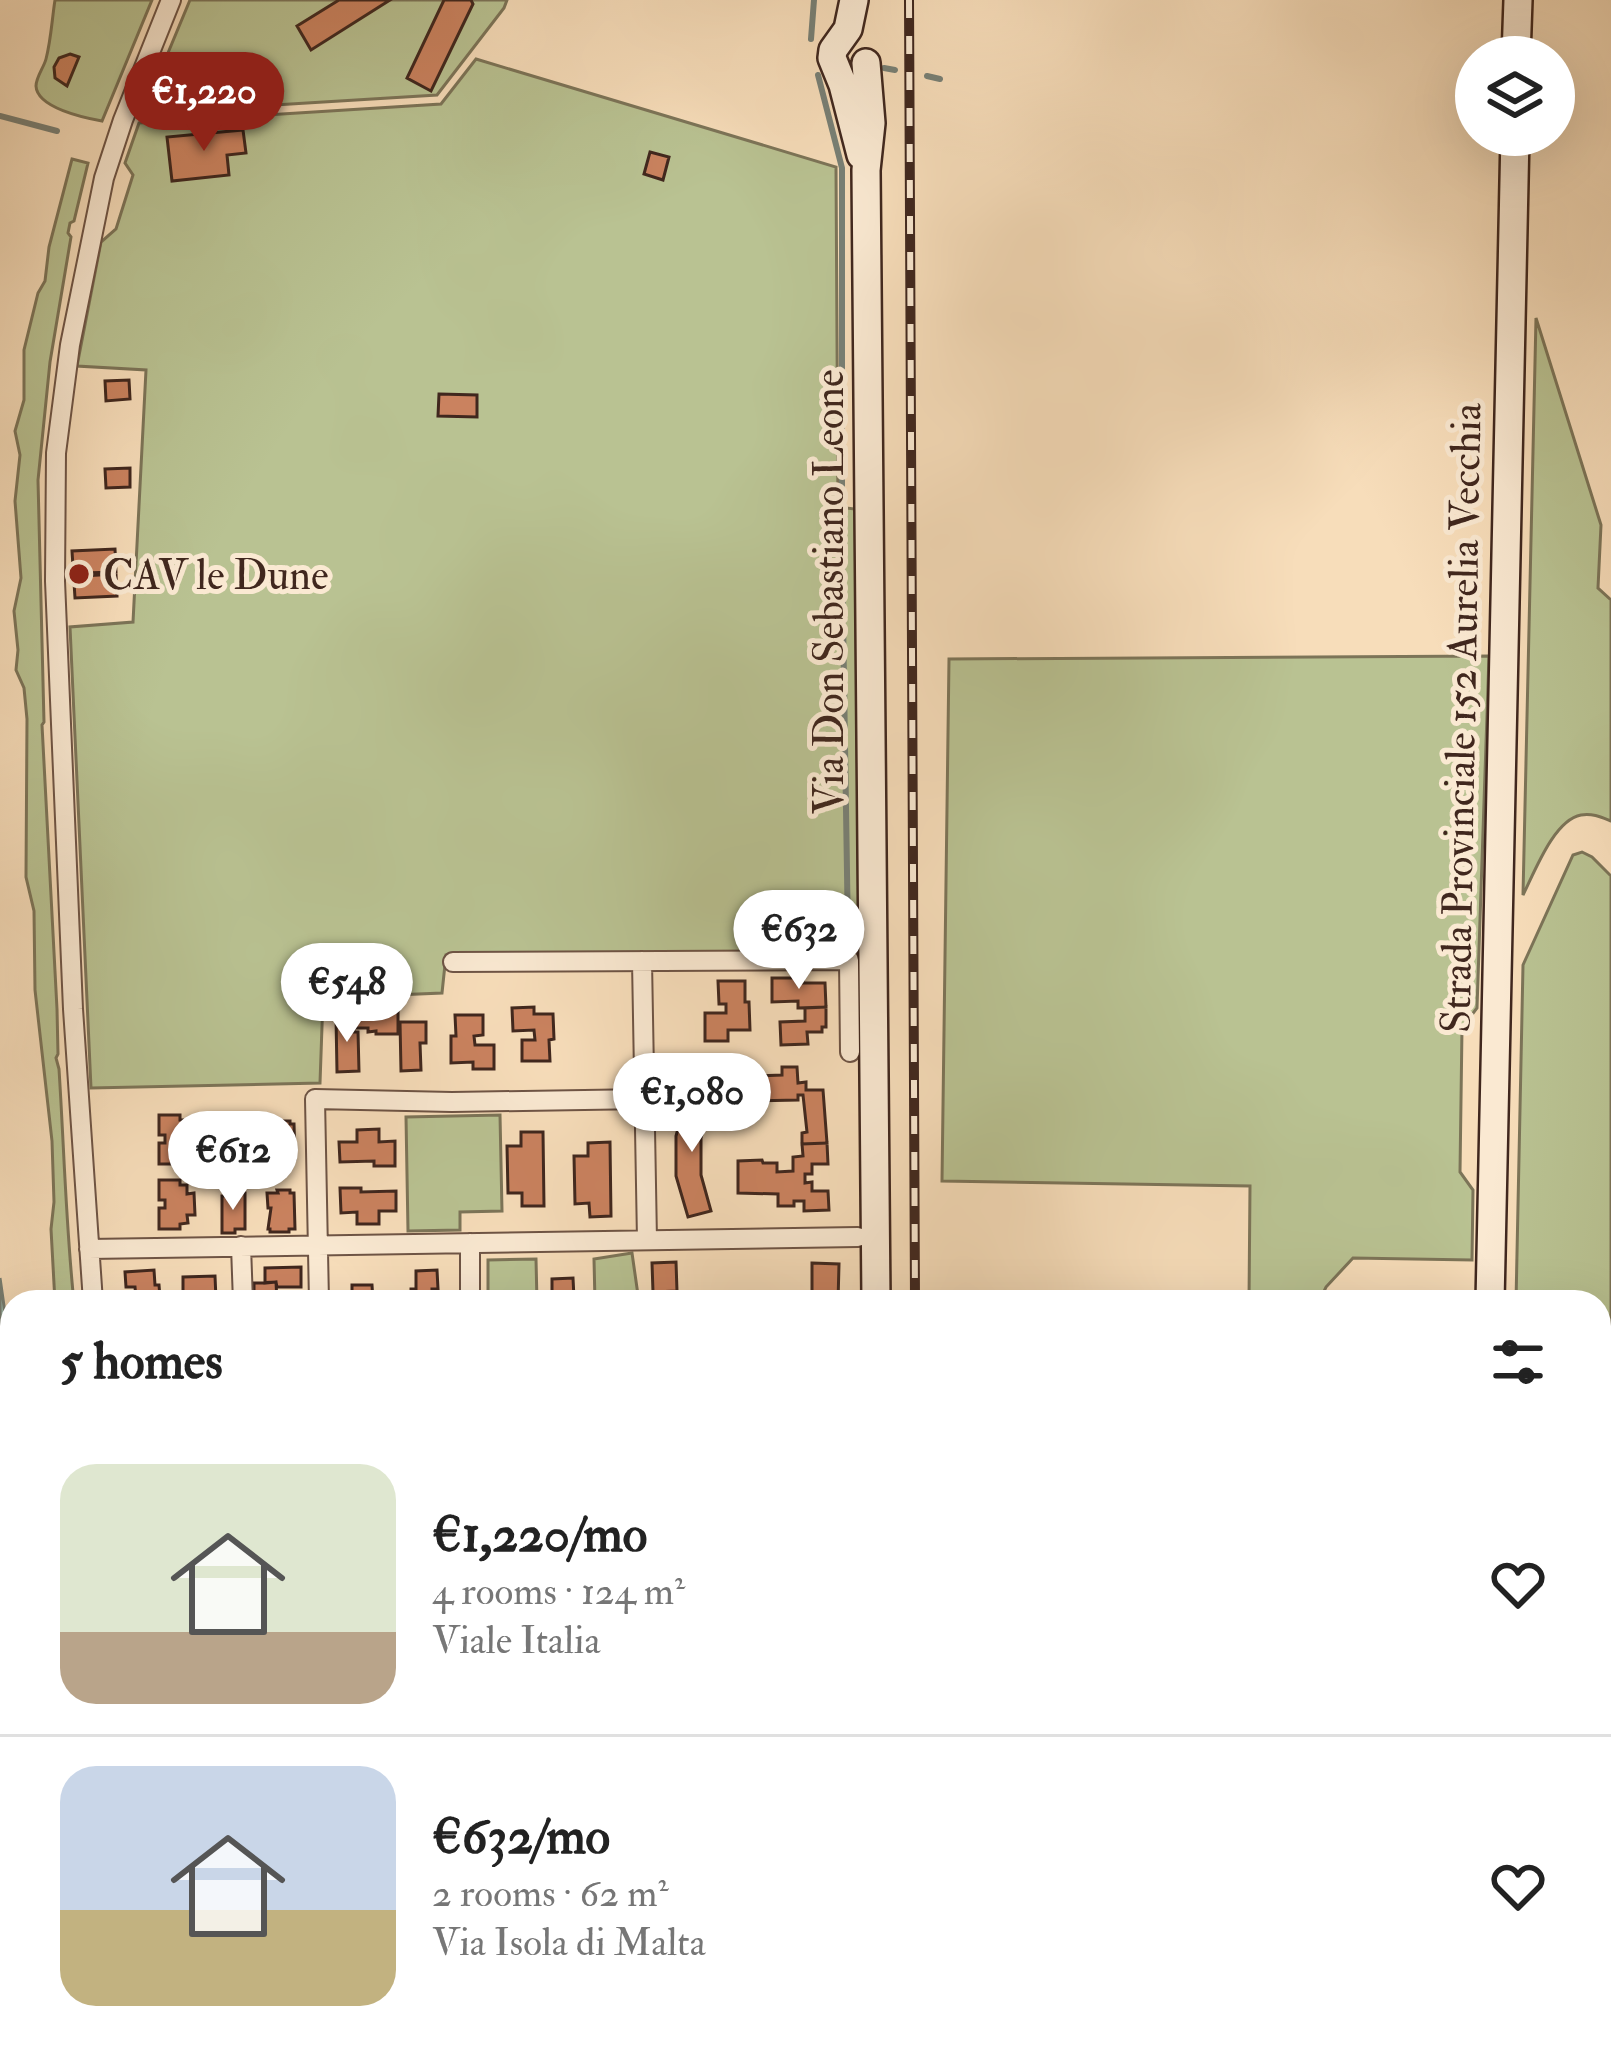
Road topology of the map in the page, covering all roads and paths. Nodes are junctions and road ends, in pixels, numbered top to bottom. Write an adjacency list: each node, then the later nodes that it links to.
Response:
1 (171, 0): 17 (street)
2 (854, 0): 6 (street)
3 (870, 0): 6 (street, Via Don Sebastiano Leone)
4 (1518, 0): 5 (street)
5 (1517, 36)
6 (852, 56): 22 (street, Via Don Sebastiano Leone)
7 (1514, 156): 23 (street, Strada Provinciale 152 Aurelia Vecchia)
8 (642, 961): 9 (street); 10 (street); 11 (street)
9 (453, 962)
10 (850, 1052)
11 (645, 1099): 13 (street); 16 (street)
12 (859, 1237): 13 (street)
13 (647, 1240): 14 (street)
14 (470, 1243): 16 (street); 21 (street)
15 (241, 1246): 16 (street); 17 (street); 19 (street)
16 (318, 1246): 20 (street)
17 (89, 1249): 18 (street)
18 (92, 1290)
19 (243, 1290)
20 (320, 1290)
21 (470, 1290)
22 (876, 1290)
23 (1490, 1290)

